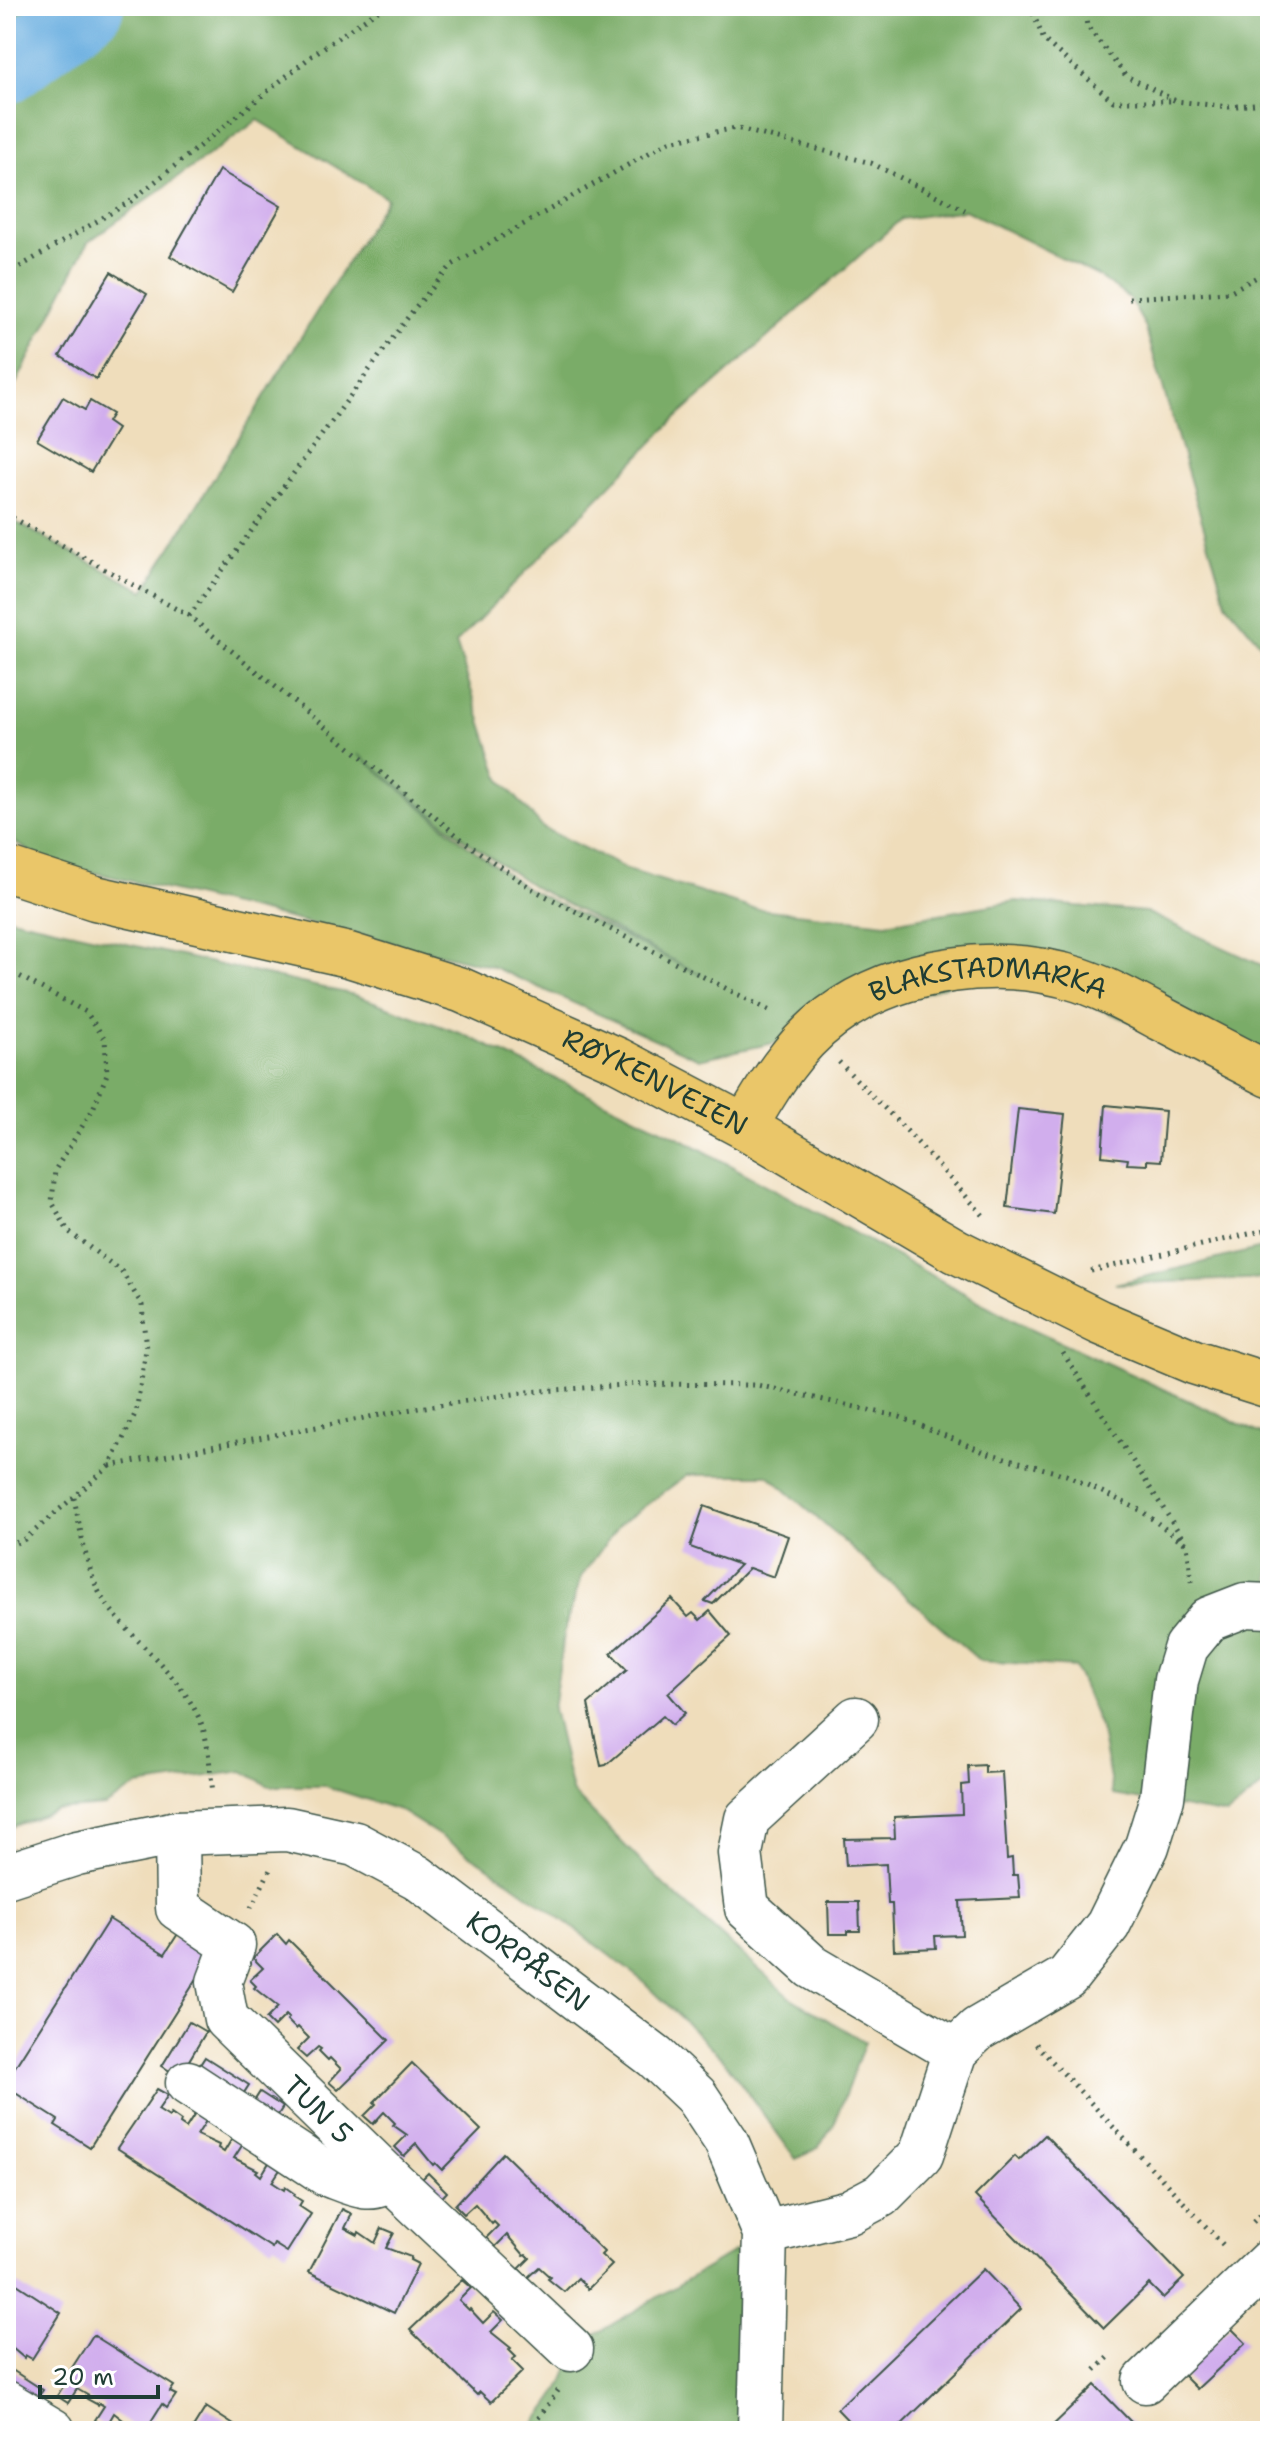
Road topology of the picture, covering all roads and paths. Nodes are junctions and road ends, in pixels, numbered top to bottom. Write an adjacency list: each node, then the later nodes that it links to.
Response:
1 (384, 6): 8 (path)
2 (1030, 6): 4 (path)
3 (1084, 6): 4 (path)
4 (1176, 101): 5 (path)
5 (1270, 102)
6 (965, 210): 11 (path)
7 (1270, 270): 9 (path)
8 (6, 275)
9 (1129, 298)
10 (6, 514): 11 (path)
11 (189, 616): 14 (path)
12 (6, 869): 16 (main road, RØYKENVEIEN)
13 (6, 969): 22 (path)
14 (811, 1035): 15 (main road, BLAKSTADMARKA); 16 (main road, BLAKSTADMARKA); 17 (path)
15 (1270, 1075)
16 (745, 1127): 21 (main road, RØYKENVEIEN)
17 (982, 1214)
18 (1270, 1229): 19 (path)
19 (1090, 1271)
20 (1061, 1349): 22 (path)
21 (1270, 1386)
22 (110, 1466): 23 (path)
23 (74, 1498): 24 (path); 27 (path)
24 (6, 1547)
25 (1270, 1606): 31 (street)
26 (856, 1719): 32 (street)
27 (198, 1832): 29 (street, KORPÅSEN); 30 (street); 35 (street, KORPÅSEN)
28 (271, 1866): 30 (path)
29 (6, 1876)
30 (233, 1945): 34 (street, TUN 5)
31 (1007, 2012): 32 (street); 36 (path)
32 (955, 2051): 35 (street)
33 (188, 2083): 34 (street)
34 (389, 2178): 37 (street, TUN 5)
35 (765, 2233): 42 (street, KORPÅSEN)
36 (1261, 2269): 38 (street)
37 (571, 2349): 41 (path)
38 (1145, 2381)
39 (6, 2403): 40 (street)
40 (53, 2431)
41 (529, 2431)
42 (760, 2431)

